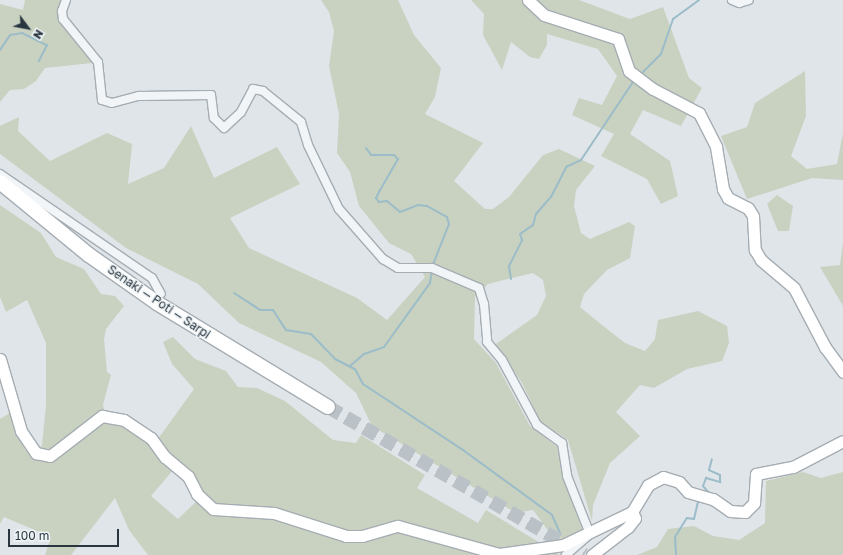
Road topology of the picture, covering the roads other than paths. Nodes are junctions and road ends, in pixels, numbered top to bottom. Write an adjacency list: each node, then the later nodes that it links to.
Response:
1 (66, 0): 13 (street)
2 (528, 0): 9 (street)
3 (732, 0): 4 (street)
4 (749, 0)
5 (0, 174): 7 (street)
6 (0, 182): 10 (highway, Senaki — Poti — Sarpi)
7 (161, 294)
8 (0, 359): 13 (street)
9 (843, 372)
10 (328, 407)
11 (843, 440): 12 (street)
12 (632, 512): 13 (street); 15 (street)
13 (590, 534): 14 (street)
14 (566, 555)
15 (592, 555)

